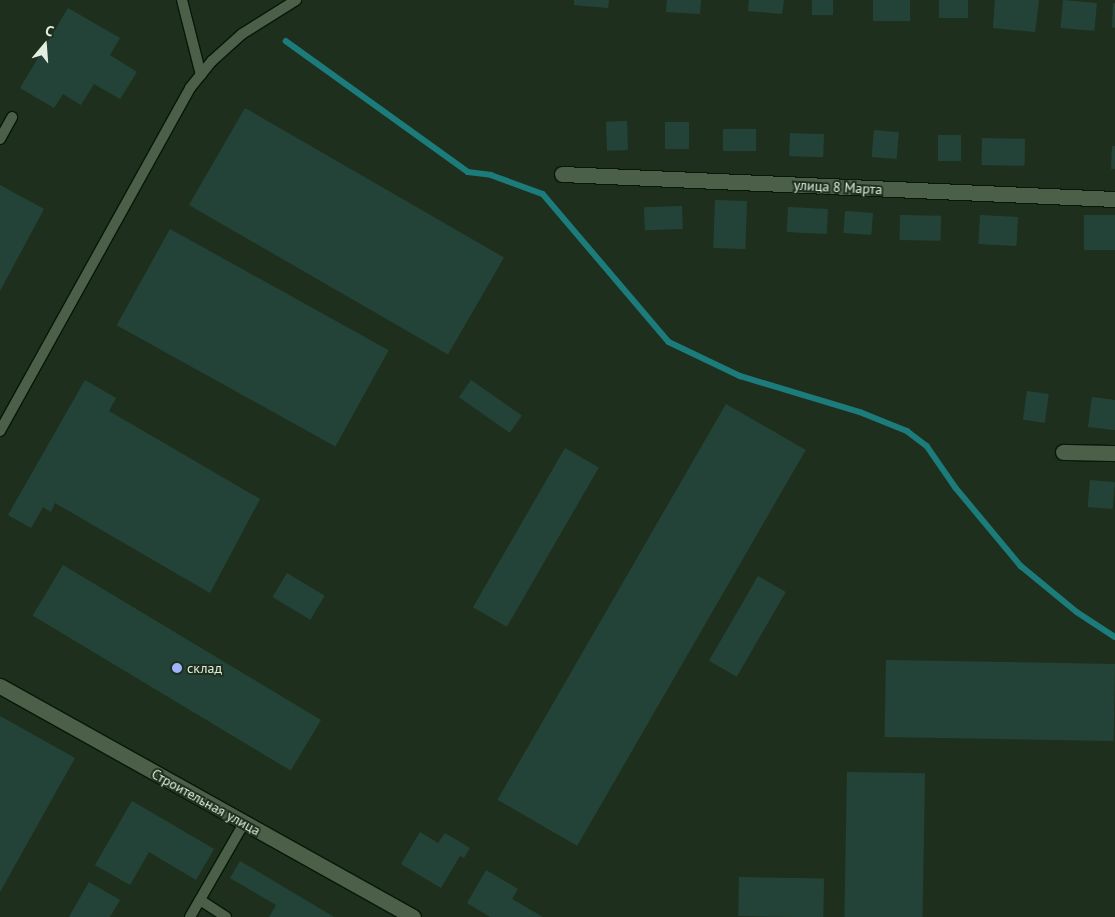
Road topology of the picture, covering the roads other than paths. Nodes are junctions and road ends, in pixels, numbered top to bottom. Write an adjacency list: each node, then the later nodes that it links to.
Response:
1 (182, 0): 3 (lane)
2 (295, 0): 3 (lane)
3 (201, 75): 8 (lane)
4 (12, 116): 5 (lane)
5 (0, 139)
6 (562, 174): 7 (street, улица 8 Марта)
7 (1115, 199)
8 (0, 431)
9 (1063, 452): 10 (street)
10 (1115, 453)
11 (0, 686): 12 (street, Строительная улица)
12 (244, 823): 13 (lane); 16 (street, Строительная улица)
13 (200, 900): 14 (lane); 15 (lane)
14 (190, 917)
15 (226, 917)
16 (413, 917)

